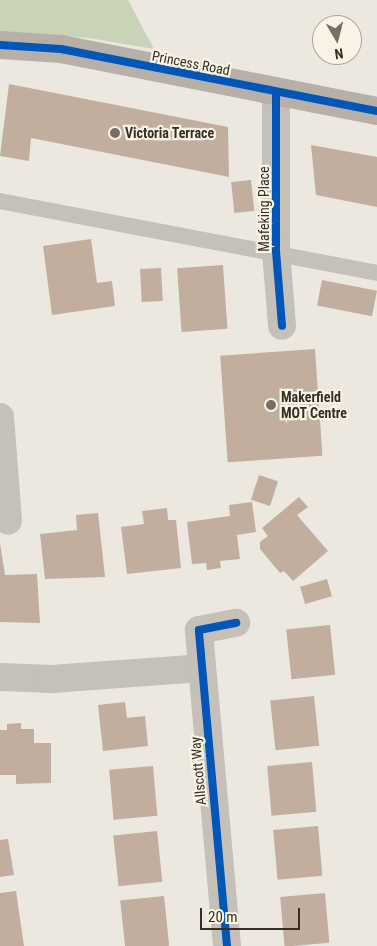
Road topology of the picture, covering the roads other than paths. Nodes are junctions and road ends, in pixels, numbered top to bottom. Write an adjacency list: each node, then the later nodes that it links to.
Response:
1 (0, 45): 2 (street, Princess Road)
2 (276, 92): 3 (street, Princess Road); 5 (street, Mafeking Place)
3 (377, 111)
4 (0, 201): 5 (lane)
5 (276, 251): 6 (lane); 7 (street, Mafeking Place)
6 (377, 273)
7 (282, 326)
8 (0, 417): 9 (street)
9 (8, 521)
10 (236, 623): 11 (street, Allscott Way)
11 (201, 668): 12 (street); 13 (street, Allscott Way)
12 (0, 677)
13 (227, 946)

